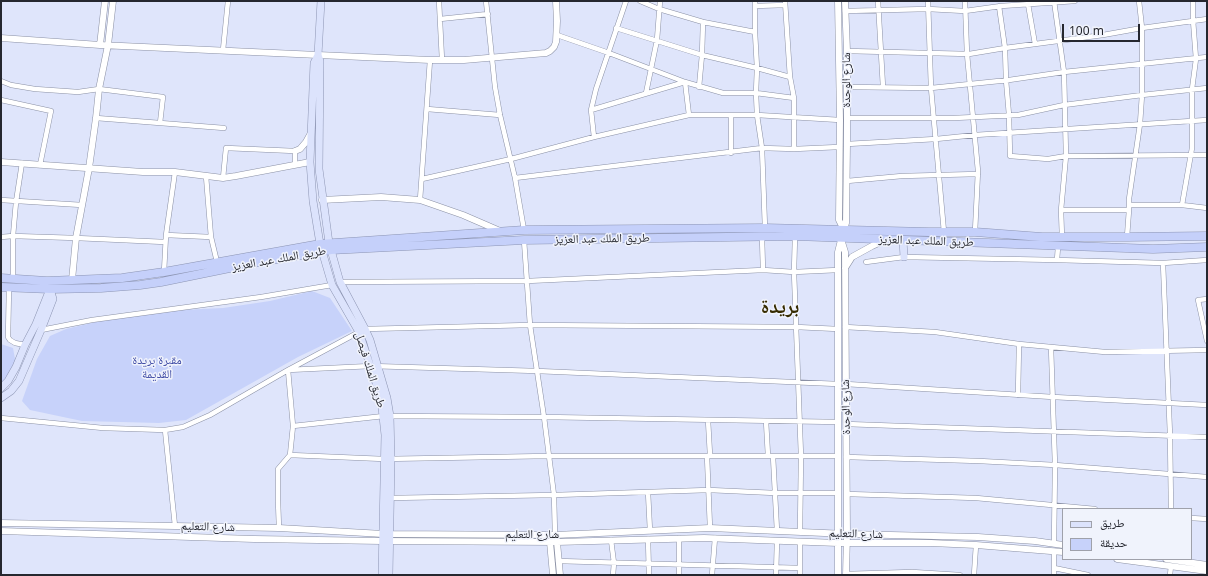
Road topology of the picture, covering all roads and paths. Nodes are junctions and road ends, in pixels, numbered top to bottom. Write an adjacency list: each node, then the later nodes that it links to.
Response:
1 (105, 1): 42 (street)
2 (113, 1): 43 (street)
3 (228, 1): 45 (street)
4 (321, 1): 51 (main road, طريق الملك فيصل)
5 (439, 1): 30 (street)
6 (486, 1): 29 (street)
7 (556, 1): 37 (street)
8 (626, 1): 34 (street)
9 (640, 1): 24 (street)
10 (660, 1): 24 (street)
11 (838, 1): 92 (street)
12 (845, 1): 27 (street, شارع الوحدة)
13 (878, 1): 26 (street)
14 (928, 1): 25 (street)
15 (965, 1): 28 (street)
16 (1075, 1): 19 (street)
17 (1140, 1): 35 (street)
18 (1193, 1): 32 (street)
19 (1054, 2): 22 (street); 40 (street)
20 (785, 3): 21 (street); 62 (street)
21 (755, 4): 36 (street)
22 (1028, 4): 23 (street); 41 (street)
23 (999, 6): 28 (street); 44 (street)
24 (659, 9): 33 (street); 39 (street)
25 (928, 9): 26 (street); 28 (street); 49 (street)
26 (878, 10): 27 (street); 47 (street)
27 (845, 11): 46 (street, شارع الوحدة)
28 (965, 11): 50 (street)
29 (488, 14): 30 (street); 53 (street)
30 (440, 19): 57 (street)
31 (1207, 19): 32 (street)
32 (1193, 20): 35 (street); 54 (street)
33 (703, 22): 36 (street); 52 (street)
34 (616, 28): 39 (street); 48 (street)
35 (1142, 28): 40 (street); 58 (street)
36 (755, 32): 59 (street)
37 (557, 35): 48 (street); 53 (street)
38 (1, 38): 42 (street)
39 (657, 40): 52 (street); 60 (street)
40 (1060, 41): 41 (street); 61 (street)
41 (1035, 44): 44 (street)
42 (100, 45): 43 (street)
43 (108, 45): 45 (street); 72 (street)
44 (1005, 48): 50 (street); 63 (street)
45 (223, 50): 51 (street)
46 (847, 51): 47 (street); 68 (street, شارع الوحدة)
47 (881, 52): 49 (street); 69 (street)
48 (609, 53): 60 (street); 81 (street)
49 (929, 53): 50 (street); 70 (street)
50 (967, 54): 66 (street)
51 (318, 55): 56 (street); 99 (main road, طريق الملك فيصل); 130 (main road, طريق الملك فيصل)
52 (702, 55): 59 (street); 67 (street)
53 (492, 57): 57 (street); 82 (street)
54 (1196, 58): 55 (street); 58 (street); 73 (street)
55 (1207, 58)
56 (430, 60): 57 (street); 80 (street)
57 (442, 60)
58 (1141, 64): 61 (street); 76 (street)
59 (757, 68): 62 (street); 75 (street)
60 (652, 70): 65 (street); 74 (street)
61 (1064, 72): 63 (street); 79 (street)
62 (790, 77): 77 (street)
63 (1006, 80): 66 (street); 86 (street)
64 (1, 81): 72 (street)
65 (685, 82): 67 (street); 74 (street); 83 (street)
66 (970, 83): 70 (street); 89 (street)
67 (700, 86): 75 (street)
68 (847, 87): 69 (street); 91 (street, شارع الوحدة)
69 (882, 87): 70 (street)
70 (932, 88): 88 (street)
71 (1207, 88): 73 (street)
72 (99, 89): 90 (street); 95 (street)
73 (1192, 89): 76 (street); 94 (street)
74 (646, 93): 81 (street)
75 (756, 93): 77 (street); 85 (street)
76 (1142, 95): 79 (street); 96 (street)
77 (794, 98): 87 (street)
78 (1, 100): 118 (street)
79 (1064, 105): 86 (street); 98 (street)
80 (427, 109): 82 (street); 127 (street)
81 (591, 110): 102 (street)
82 (500, 115): 114 (street)
83 (689, 115): 84 (street); 102 (street)
84 (731, 115): 85 (street); 109 (street)
85 (757, 115): 87 (street); 106 (street)
86 (1009, 115): 89 (street); 100 (street)
87 (794, 116): 92 (street); 107 (street)
88 (934, 117): 89 (street); 91 (street); 103 (street)
89 (973, 117): 101 (street)
90 (96, 118): 95 (street); 120 (street)
91 (847, 118): 104 (street, شارع الوحدة)
92 (840, 120): 105 (street)
93 (1207, 120): 94 (street)
94 (1192, 121): 96 (street); 110 (street)
95 (160, 123): 97 (street)
96 (1140, 124): 98 (street); 113 (street)
97 (224, 128)
98 (1065, 129): 100 (street); 112 (street)
99 (312, 132): 108 (street); 116 (main road, طريق الملك فيصل)
100 (1009, 133): 101 (street); 112 (street)
101 (975, 135): 103 (street); 122 (street)
102 (594, 137): 114 (street)
103 (935, 139): 104 (street); 123 (street)
104 (847, 144): 128 (street, شارع الوحدة)
105 (839, 147): 107 (street); 140 (street)
106 (762, 148): 107 (street); 109 (street); 138 (street)
107 (794, 149)
108 (295, 151): 119 (street); 125 (street)
109 (731, 152): 126 (street)
110 (1191, 155): 111 (street); 113 (street); 134 (street)
111 (1207, 155)
112 (1066, 156): 113 (street); 137 (street)
113 (1136, 156): 135 (street)
114 (511, 159): 126 (street); 127 (street)
115 (1, 162): 117 (street)
116 (310, 162): 119 (street); 162 (main road, طريق الملك فيصل)
117 (22, 163): 118 (street); 132 (street)
118 (40, 164): 120 (street)
119 (294, 164): 125 (street)
120 (89, 168): 121 (street); 133 (street)
121 (175, 172): 124 (street); 144 (street)
122 (978, 174): 123 (street); 143 (street)
123 (938, 175): 128 (street); 142 (street)
124 (206, 176): 125 (street); 150 (street)
125 (223, 178)
126 (515, 178): 139 (street)
127 (422, 179): 131 (street)
128 (847, 181): 140 (street, شارع الوحدة)
129 (1, 200): 132 (street)
130 (322, 200): 131 (street); 160 (main road, طريق الملك فيصل)
131 (420, 200): 141 (street)
132 (16, 202): 133 (street); 145 (street)
133 (82, 205): 152 (street)
134 (1182, 205): 135 (street); 136 (street)
135 (1129, 208): 137 (street); 153 (street)
136 (1207, 208)
137 (1061, 210): 147 (street)
138 (765, 228): 139 (highway, طريق الملك عبد العزيز); 140 (highway, طريق الملك عبد العزيز)
139 (524, 230): 141 (highway, طريق الملك عبد العزيز)
140 (844, 230): 142 (highway, طريق الملك عبد العزيز)
141 (502, 232): 160 (highway, طريق الملك عبد العزيز)
142 (944, 232): 143 (highway, طريق الملك عبد العزيز)
143 (975, 232): 147 (highway, طريق الملك عبد العزيز)
144 (166, 235): 150 (street); 158 (street)
145 (13, 236): 149 (street); 152 (street); 175 (street)
146 (795, 236): 151 (highway, طريق الملك عبد العزيز); 154 (highway, طريق الملك عبد العزيز); 173 (street)
147 (1062, 236): 153 (highway, طريق الملك عبد العزيز)
148 (1207, 236): 153 (highway, طريق الملك عبد العزيز)
149 (1, 237)
150 (211, 237): 166 (street)
151 (762, 237): 156 (highway, طريق الملك عبد العزيز); 170 (street)
152 (76, 238): 158 (street); 176 (street)
153 (1126, 238)
154 (841, 239): 155 (highway, طريق الملك عبد العزيز); 169 (street, شارع الوحدة); 171 (street)
155 (887, 239): 157 (highway, طريق الملك عبد العزيز); 169 (street)
156 (524, 240): 160 (highway, طريق الملك عبد العزيز); 177 (street)
157 (903, 240): 159 (highway, طريق الملك عبد العزيز); 163 (main road)
158 (165, 242): 172 (street)
159 (1058, 246): 161 (highway, طريق الملك عبد العزيز); 164 (street)
160 (330, 247): 162 (highway, طريق الملك عبد العزيز); 178 (main road, طريق الملك فيصل)
161 (1207, 247)
162 (321, 248): 166 (highway, طريق الملك عبد العزيز); 179 (main road, طريق الملك فيصل); 181 (highway, طريق الملك عبد العزيز)
163 (904, 257): 164 (street); 167 (street)
164 (1057, 260): 168 (street)
165 (1207, 260): 168 (street)
166 (217, 262): 172 (highway, طريق الملك عبد العزيز)
167 (866, 262)
168 (1163, 263): 194 (street)
169 (845, 268): 185 (street, شارع الوحدة)
170 (763, 270): 173 (street); 177 (street)
171 (838, 270): 173 (street); 186 (street)
172 (164, 272): 176 (highway, طريق الملك عبد العزيز)
173 (794, 272): 184 (street)
174 (1, 278): 175 (highway, طريق الملك عبد العزيز)
175 (12, 279): 176 (highway, طريق الملك عبد العزيز)
176 (72, 280)
177 (527, 281): 178 (street); 183 (street)
178 (340, 282): 188 (main road, طريق الملك فيصل)
179 (332, 285): 187 (street); 188 (main road, طريق الملك فيصل)
180 (5, 287): 181 (highway, طريق الملك عبد العزيز); 191 (street)
181 (50, 289): 187 (main road); 191 (main road)
182 (1207, 299): 189 (street)
183 (530, 325): 184 (street); 188 (street); 197 (street)
184 (796, 327): 186 (street); 198 (street)
185 (846, 327): 190 (street); 200 (street, شارع الوحدة)
186 (838, 329): 199 (street)
187 (41, 330): 204 (main road)
188 (362, 330): 195 (main road, طريق الملك فيصل); 196 (street)
189 (1207, 341)
190 (1019, 344): 192 (street); 202 (street)
191 (25, 345): 201 (main road)
192 (1051, 347): 194 (street); 203 (street)
193 (1207, 350): 194 (street)
194 (1166, 351): 205 (street)
195 (375, 366): 196 (street); 197 (street); 207 (main road, طريق الملك فيصل)
196 (288, 370): 215 (street); 216 (street)
197 (537, 371): 198 (street); 208 (street)
198 (799, 382): 199 (street); 212 (street)
199 (838, 384): 213 (street)
200 (846, 384): 202 (street); 214 (street, شارع الوحدة)
201 (1, 388)
202 (1018, 394): 203 (street)
203 (1053, 397): 205 (street); 217 (street)
204 (1, 398)
205 (1168, 402): 206 (street); 218 (street)
206 (1207, 405)
207 (386, 416): 208 (street); 215 (street); 227 (main road, طريق الملك فيصل)
208 (544, 417): 210 (street); 221 (street)
209 (1, 418): 216 (street)
210 (708, 420): 211 (street); 222 (street)
211 (766, 421): 212 (street); 223 (street)
212 (799, 421): 213 (street); 224 (street)
213 (838, 422): 225 (street)
214 (846, 424): 217 (street); 226 (street, شارع الوحدة)
215 (293, 426): 220 (street)
216 (165, 430): 245 (street)
217 (1054, 431): 218 (street); 228 (street)
218 (1170, 435): 219 (street); 229 (street)
219 (1207, 436)
220 (290, 455): 227 (street); 246 (street)
221 (548, 456): 222 (street); 227 (street); 237 (street)
222 (709, 456): 223 (street); 231 (street)
223 (771, 456): 224 (street); 233 (street)
224 (801, 456): 225 (street); 234 (street)
225 (838, 456): 235 (street)
226 (846, 457): 228 (street); 236 (street, شارع الوحدة)
227 (388, 459): 238 (main road, طريق الملك فيصل); 255 (main road, طريق الملك فيصل)
228 (1055, 465): 229 (street); 239 (street)
229 (1170, 474): 230 (street); 241 (street)
230 (1207, 478)
231 (709, 490): 232 (street); 233 (street); 247 (street)
232 (648, 492): 237 (street); 248 (street)
233 (776, 493): 234 (street); 250 (street)
234 (800, 493): 235 (street); 251 (street)
235 (838, 493): 252 (street)
236 (847, 494): 239 (street); 253 (street, شارع الوحدة)
237 (554, 495): 238 (street); 254 (street)
238 (391, 498): 255 (main road, طريق الملك فيصل)
239 (1055, 505): 240 (street); 265 (street)
240 (1085, 508)
241 (1171, 508)
242 (1192, 518): 243 (street)
243 (1207, 519)
244 (1, 523): 245 (street, شارع التعليم)
245 (175, 526): 246 (street, شارع التعليم)
246 (279, 528): 255 (street, شارع التعليم)
247 (710, 528): 248 (street, شارع التعليم); 250 (street, شارع التعليم)
248 (650, 530): 254 (street, شارع التعليم)
249 (1, 531): 255 (street, شارع التعليم)
250 (777, 532): 251 (street, شارع التعليم)
251 (800, 532): 252 (street, شارع التعليم)
252 (838, 533): 253 (street, شارع التعليم); 263 (street)
253 (847, 534): 264 (street, شارع الوحدة); 265 (street, شارع التعليم)
254 (555, 535): 255 (street, شارع التعليم)
255 (386, 537): 261 (street, شارع التعليم); 282 (main road, طريق الملك فيصل); 283 (main road, طريق الملك فيصل)
256 (679, 538): 257 (street, شارع التعليم); 258 (street, شارع التعليم); 275 (street)
257 (715, 538): 260 (street, شارع التعليم); 277 (street)
258 (648, 539): 259 (street, شارع التعليم); 274 (street)
259 (611, 540): 261 (street, شارع التعليم); 273 (street)
260 (777, 540): 262 (street, شارع التعليم); 278 (street)
261 (553, 542): 271 (street); 284 (street)
262 (800, 542): 263 (street, شارع التعليم); 279 (street)
263 (838, 543): 264 (street, شارع التعليم); 292 (street)
264 (846, 543): 266 (street, شارع التعليم); 293 (street, شارع الوحدة)
265 (1054, 544): 267 (street, شارع التعليم)
266 (976, 545): 268 (street, شارع التعليم); 295 (street)
267 (1062, 545)
268 (1054, 551): 269 (street, شارع التعليم); 280 (street)
269 (1062, 552)
270 (1144, 560): 272 (street)
271 (558, 561): 273 (street); 285 (street)
272 (1170, 561): 276 (street); 281 (street); 298 (street)
273 (614, 562): 274 (street); 286 (street)
274 (648, 564): 275 (street); 287 (street)
275 (678, 564): 277 (street); 288 (street)
276 (1207, 564)
277 (712, 565): 278 (street); 289 (street)
278 (776, 568): 279 (street); 290 (street)
279 (800, 568): 291 (street)
280 (1054, 568): 296 (street); 297 (street)
281 (1207, 570)
282 (382, 575)
283 (389, 575)
284 (553, 575)
285 (560, 575)
286 (613, 575)
287 (649, 575)
288 (678, 575)
289 (712, 575)
290 (776, 575)
291 (800, 575)
292 (838, 575)
293 (846, 575): 294 (street)
294 (960, 575)
295 (974, 575)
296 (1054, 575)
297 (1088, 575)
298 (1170, 575)

